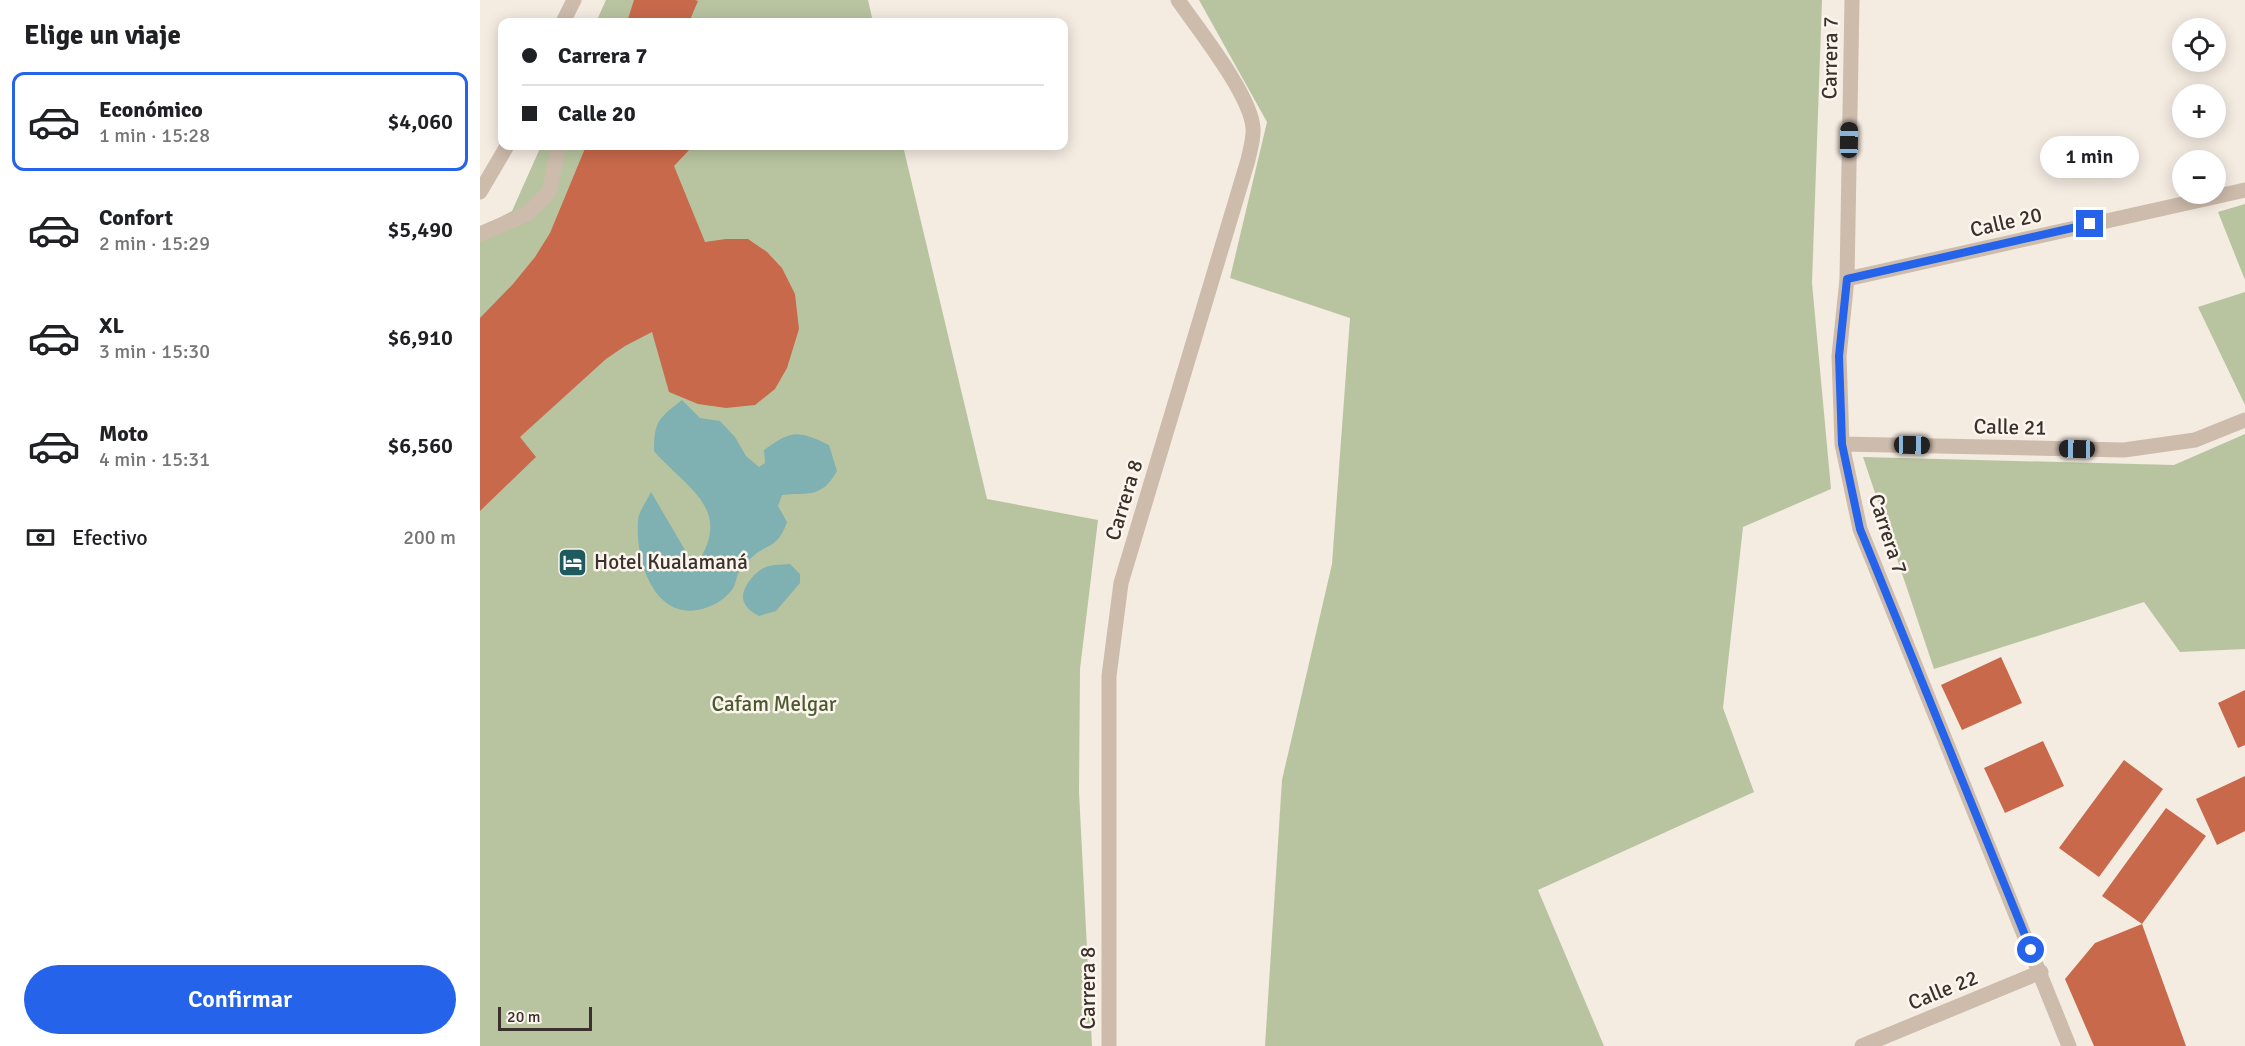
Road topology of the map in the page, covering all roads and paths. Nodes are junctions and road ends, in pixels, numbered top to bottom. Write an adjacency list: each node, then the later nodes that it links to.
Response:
1 (574, 0): 4 (street)
2 (1178, 0): 14 (street, Carrera 8)
3 (1852, 0): 10 (street, Carrera 7)
4 (565, 18)
5 (505, 150): 8 (street)
6 (556, 150): 9 (street)
7 (2245, 190): 10 (street, Calle 20)
8 (480, 192)
9 (480, 234)
10 (1847, 279): 12 (street, Carrera 7)
11 (2245, 420): 12 (street, Calle 21)
12 (1842, 444): 13 (street, Carrera 7)
13 (2041, 972): 15 (street, Calle 22); 16 (street, Carrera 7)
14 (1109, 1046)
15 (1862, 1046)
16 (2069, 1046)

